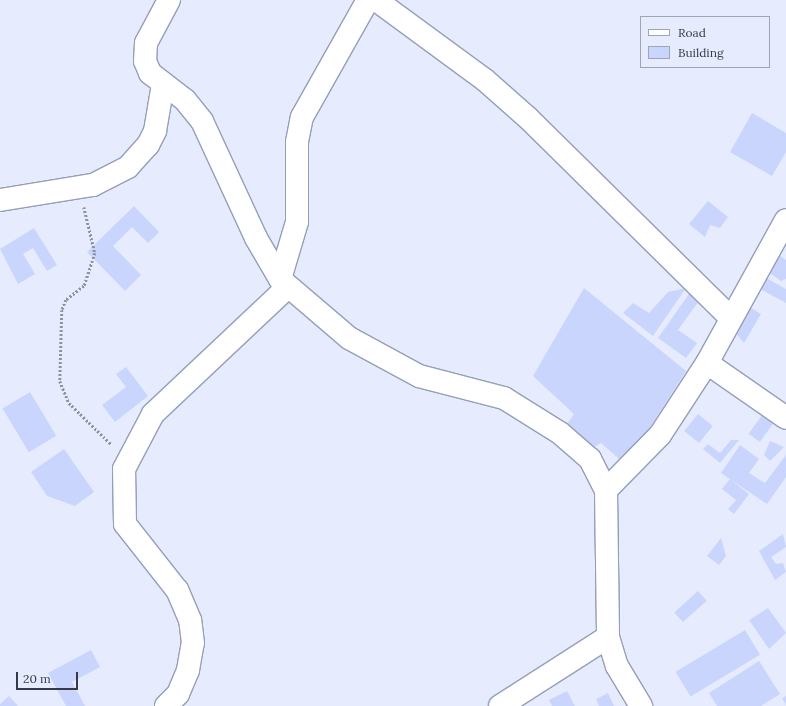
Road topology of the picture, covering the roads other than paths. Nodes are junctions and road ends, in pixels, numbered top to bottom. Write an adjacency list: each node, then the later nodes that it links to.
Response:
1 (169, 0): 4 (street)
2 (368, 0): 7 (street)
3 (376, 0): 8 (street)
4 (163, 84): 5 (street); 7 (street)
5 (0, 200)
6 (786, 220): 8 (street)
7 (284, 283): 11 (street); 13 (street)
8 (730, 317): 9 (street)
9 (707, 364): 10 (street); 11 (street)
10 (786, 418)
11 (606, 490): 12 (street)
12 (608, 637): 14 (street); 15 (street)
13 (166, 706)
14 (500, 706)
15 (641, 706)

